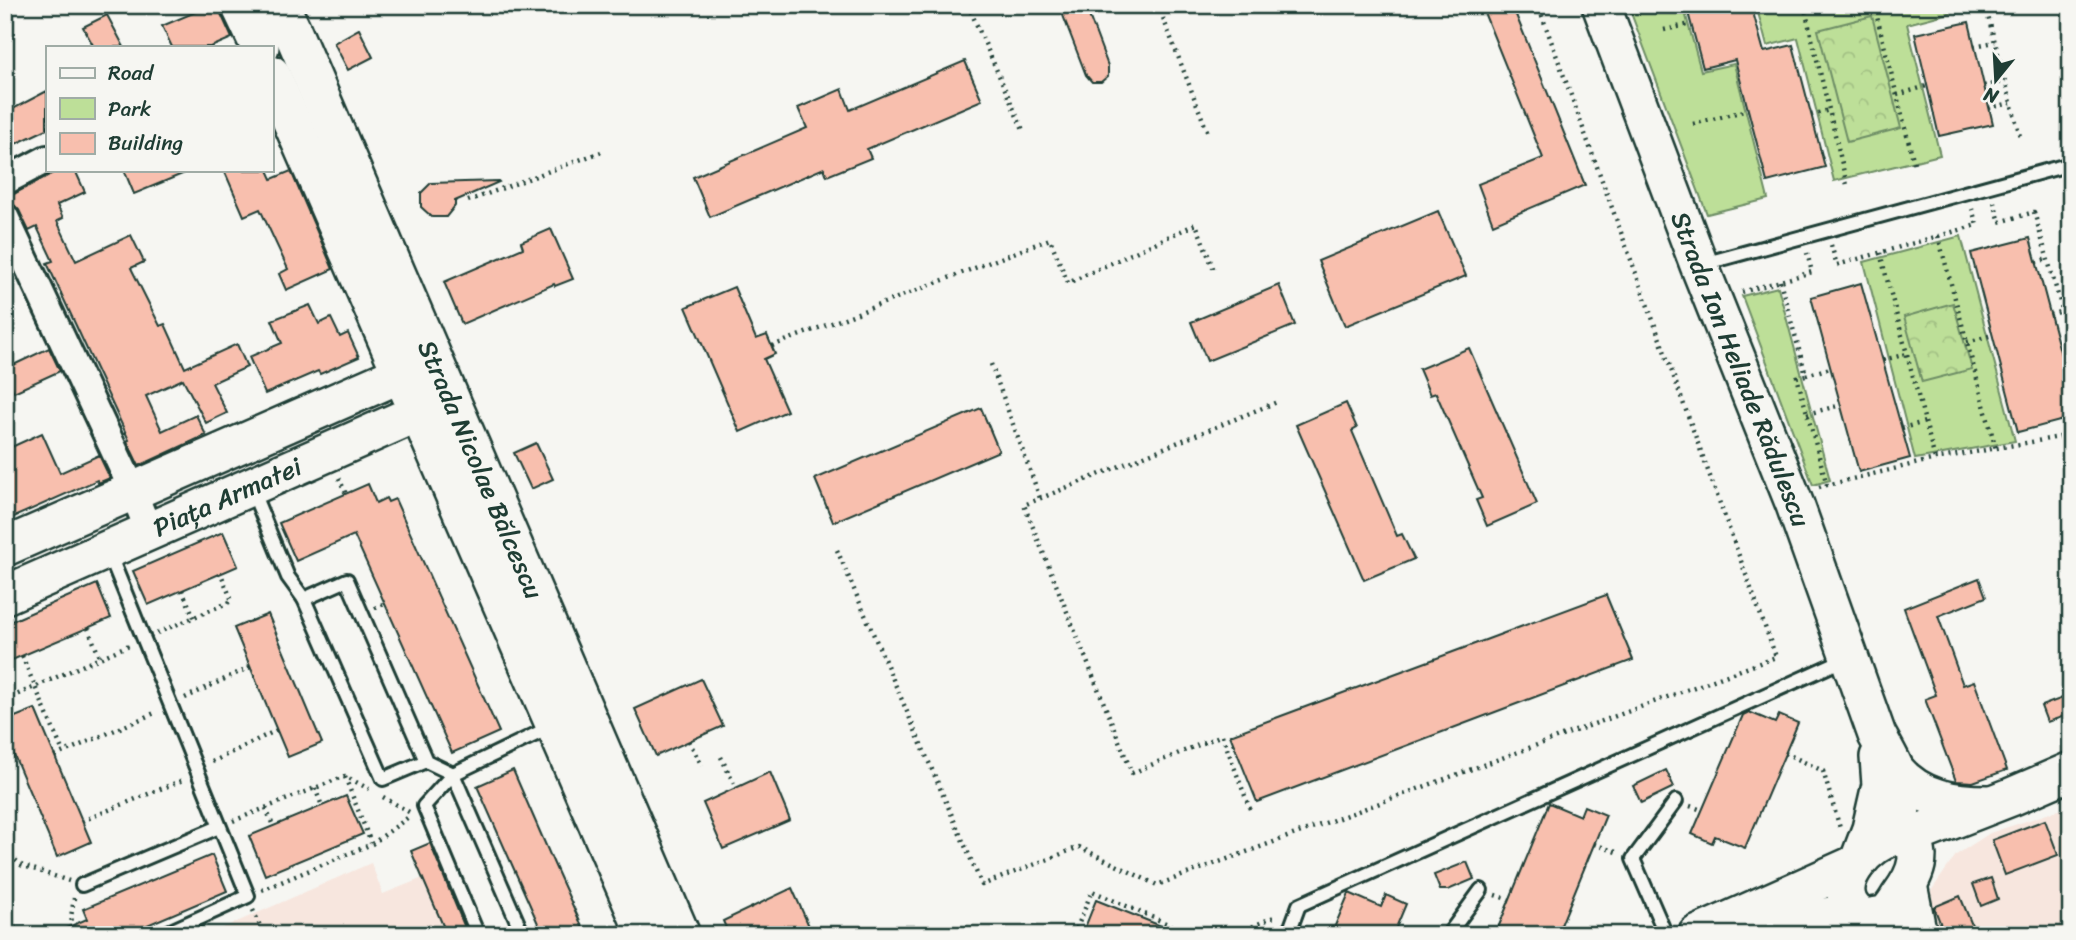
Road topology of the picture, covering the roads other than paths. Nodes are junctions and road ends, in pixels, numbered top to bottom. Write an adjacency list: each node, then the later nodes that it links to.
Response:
1 (240, 5): 5 (street)
2 (280, 5): 4 (street, Strada Nicolae Bălcescu)
3 (1601, 5): 11 (street, Strada Ion Heliade Rădulescu)
4 (284, 45): 12 (street, Strada Nicolae Bălcescu)
5 (260, 46)
6 (273, 78): 12 (street, Strada Nicolae Bălcescu)
7 (46, 160): 9 (street)
8 (2071, 164): 11 (lane)
9 (5, 181)
10 (5, 217): 15 (street)
11 (1699, 265): 21 (street, Strada Ion Heliade Rădulescu)
12 (417, 367): 13 (street, Strada Nicolae Bălcescu); 15 (street, Piața Armatei)
13 (434, 406): 14 (street, Piața Armatei); 22 (street, Strada Nicolae Bălcescu); 42 (street, Strada Nicolae Bălcescu)
14 (250, 487): 16 (street, Piața Armatei); 20 (lane)
15 (133, 491): 16 (street); 17 (street, Piața Armatei)
16 (149, 531): 18 (street, Piața Armatei)
17 (5, 547)
18 (107, 550): 19 (street, Piața Armatei); 30 (lane)
19 (5, 595)
20 (304, 599): 24 (lane); 24 (lane)
21 (1849, 657): 23 (street, Strada Ion Heliade Rădulescu); 43 (lane)
22 (555, 726): 27 (lane); 41 (street, Strada Nicolae Bălcescu)
23 (1877, 735): 25 (street, Strada Ion Heliade Rădulescu); 31 (street, Strada Ion Heliade Rădulescu)
24 (426, 761): 27 (lane)
25 (1896, 771): 29 (street); 32 (street, Strada Ion Heliade Rădulescu)
26 (2071, 771): 29 (street)
27 (453, 774): 39 (lane); 40 (lane)
28 (1676, 801): 45 (lane)
29 (2004, 801): 32 (street)
30 (219, 827): 33 (lane); 38 (lane)
31 (1854, 854): 32 (street); 36 (street, Strada Ion Heliade Rădulescu); 46 (street)
32 (1907, 856): 36 (street); 49 (street)
33 (82, 885)
34 (1481, 890): 44 (lane)
35 (5, 923): 37 (lane)
36 (1860, 925): 47 (street); 48 (street)
37 (10, 935)
38 (162, 935)
39 (478, 935)
40 (523, 935)
41 (646, 935)
42 (681, 935)
43 (1288, 935)
44 (1448, 935)
45 (1665, 935)
46 (1698, 935)
47 (1778, 935)
48 (1810, 935)
49 (1918, 935)

